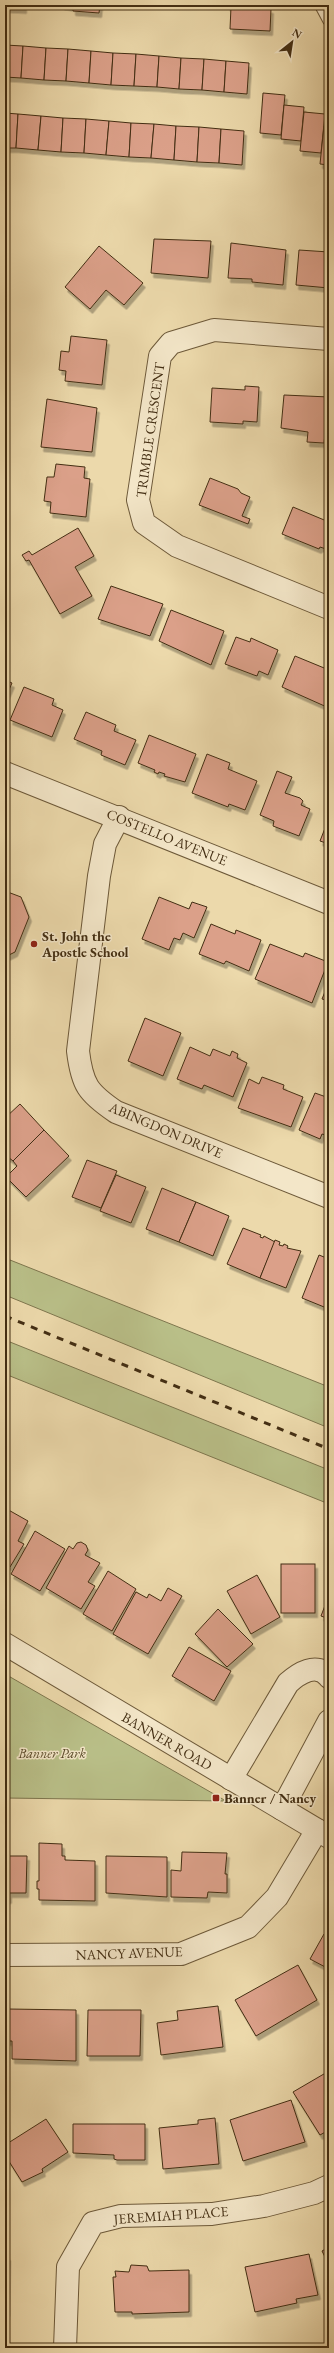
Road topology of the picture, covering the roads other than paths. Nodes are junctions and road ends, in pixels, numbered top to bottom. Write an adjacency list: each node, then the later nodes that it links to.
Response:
1 (321, 5): 2 (lane)
2 (329, 20)
3 (329, 339): 4 (street, TRIMBLE CRESCENT)
4 (329, 608)
5 (5, 773): 6 (street, COSTELLO AVENUE)
6 (119, 817): 7 (street, COSTELLO AVENUE); 8 (street, ABINGDON DRIVE)
7 (329, 903)
8 (329, 1197)
9 (5, 1644): 12 (street, BANNER ROAD)
10 (329, 1677): 12 (street)
11 (329, 1721): 13 (street)
12 (231, 1779): 13 (street, BANNER ROAD)
13 (282, 1809): 14 (street, BANNER ROAD)
14 (323, 1834): 15 (street, NANCY AVENUE)
15 (5, 1956)
16 (329, 2186): 17 (street, JEREMIAH PLACE)
17 (65, 2348)

